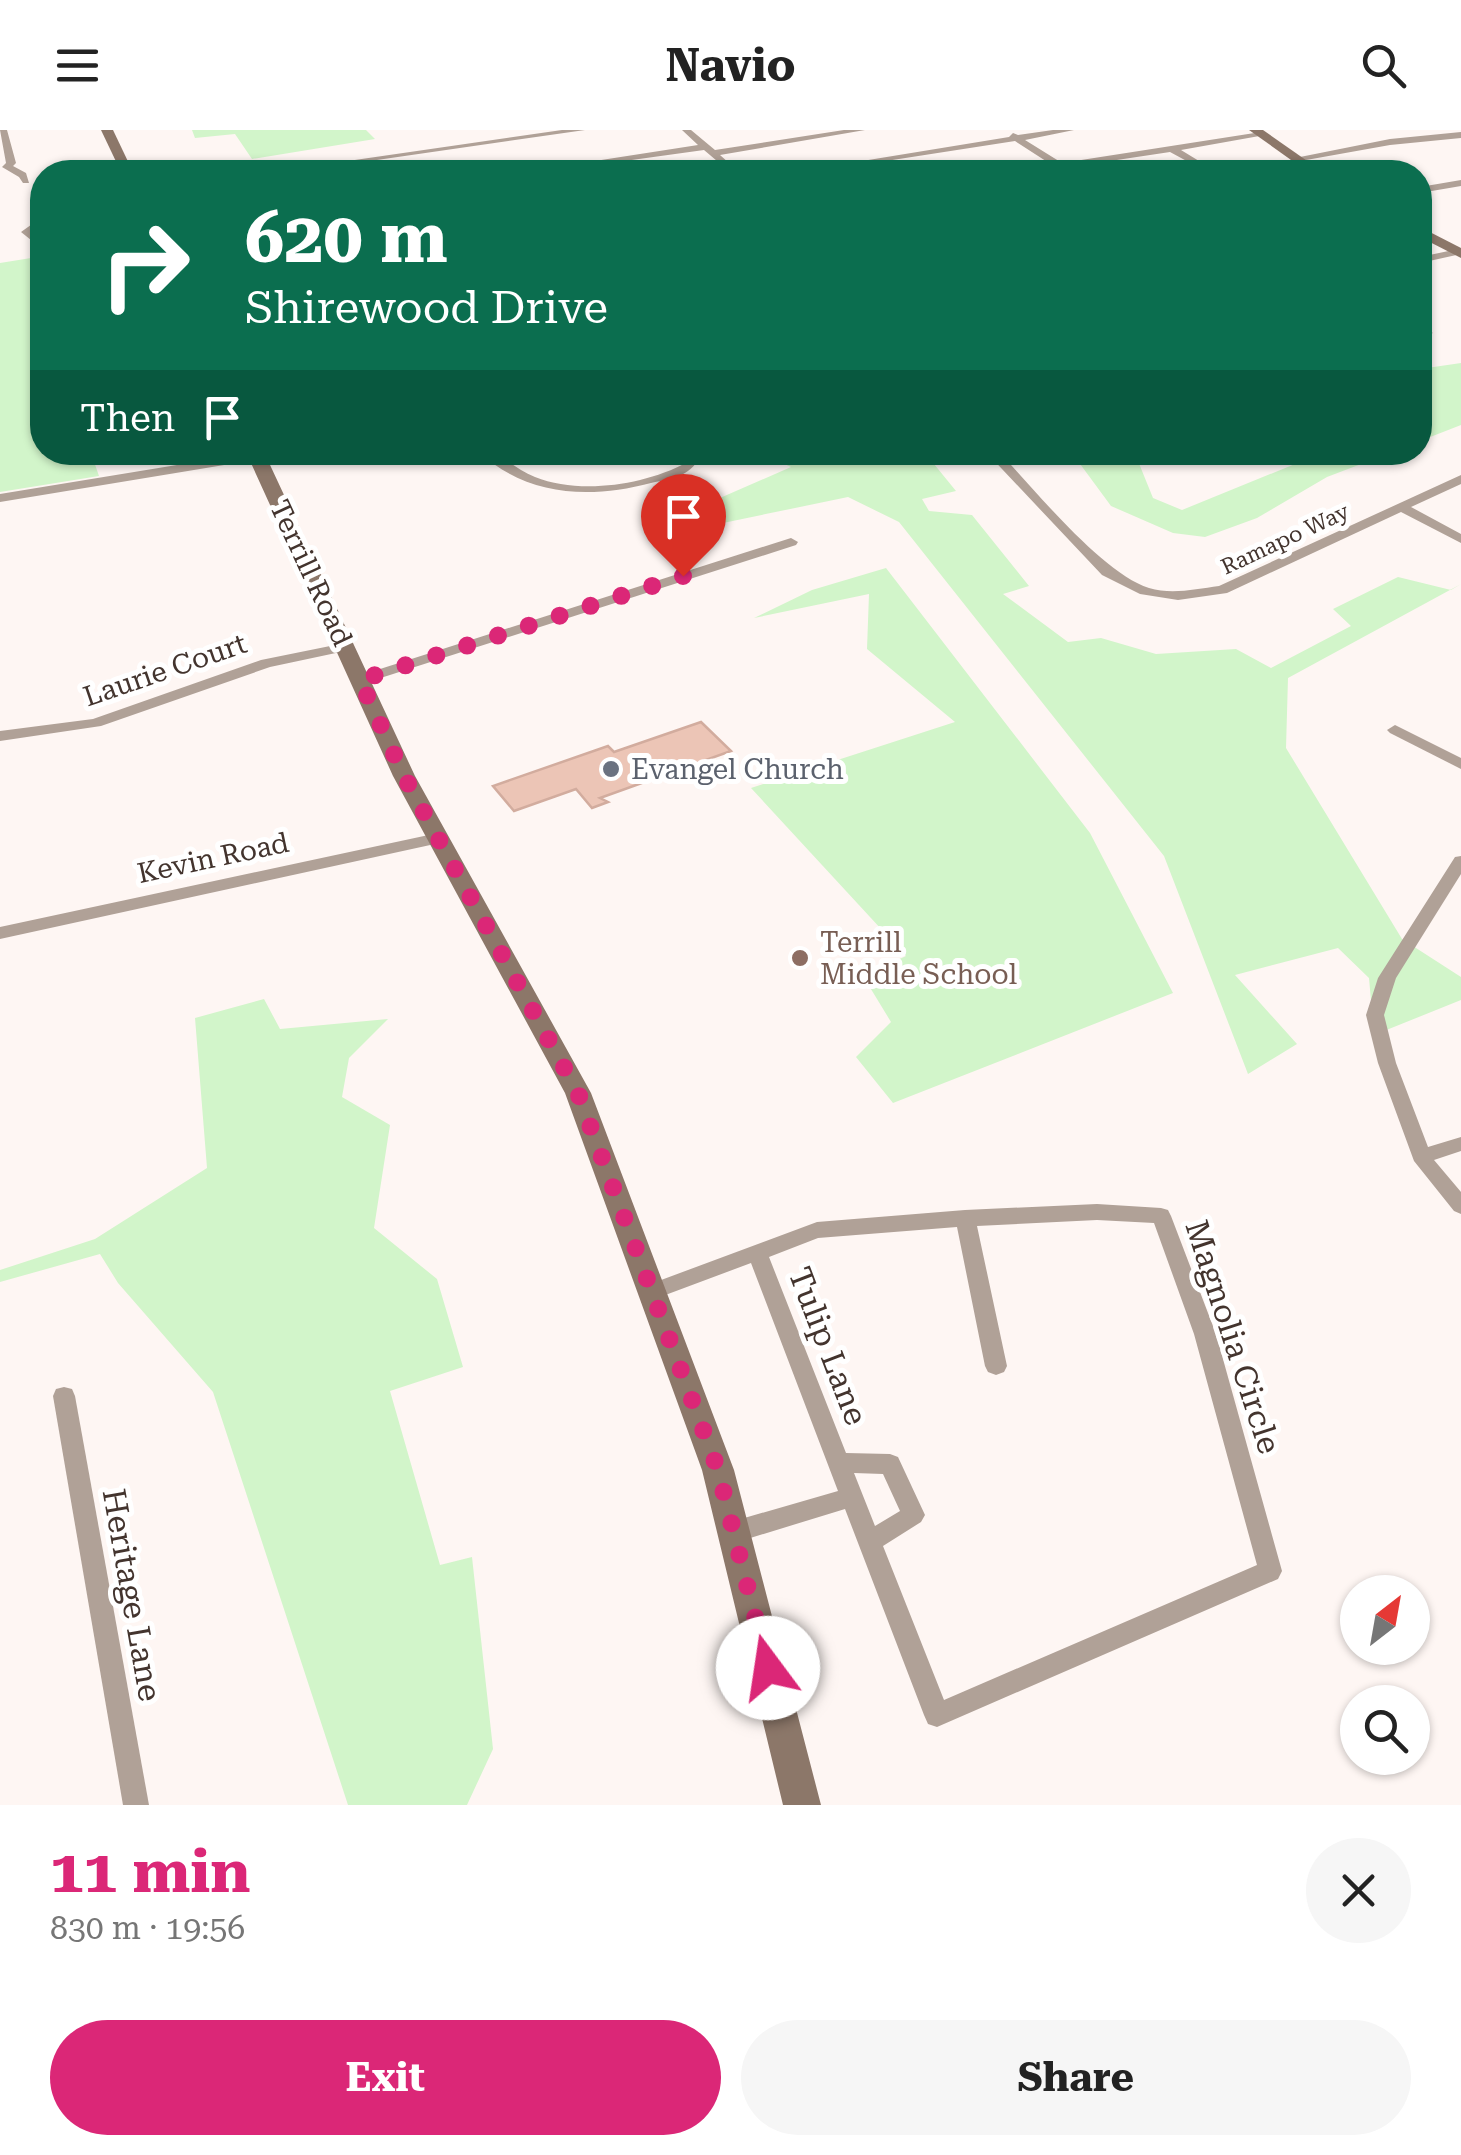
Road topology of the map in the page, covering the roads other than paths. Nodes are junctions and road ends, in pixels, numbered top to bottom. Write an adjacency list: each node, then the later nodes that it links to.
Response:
1 (108, 130): 14 (street)
2 (582, 130): 15 (street)
3 (686, 130): 12 (street)
4 (861, 130): 12 (street)
5 (1004, 130): 10 (street)
6 (1070, 130): 10 (street)
7 (1258, 132): 11 (street); 13 (street)
8 (1461, 135): 13 (street)
9 (2, 136): 22 (street)
10 (1017, 138): 18 (street); 19 (street)
11 (1172, 148): 20 (street); 21 (street)
12 (709, 150): 16 (street); 17 (street)
13 (1295, 159)
14 (122, 160)
15 (363, 160)
16 (627, 160)
17 (720, 160)
18 (877, 160)
19 (1051, 160)
20 (1098, 160)
21 (1192, 160)
22 (3, 168): 23 (street)
23 (26, 181)
24 (1461, 184): 25 (street)
25 (1442, 186): 26 (street); 27 (street)
26 (1432, 188)
27 (1461, 196)
28 (1432, 238): 29 (street)
29 (1460, 253): 30 (street)
30 (1432, 258)
31 (192, 465): 37 (street)
32 (261, 465): 41 (street, Terrill Road)
33 (504, 465): 34 (street)
34 (689, 465)
35 (1004, 465): 38 (street, Ramapo Way)
36 (1461, 479): 38 (street, Ramapo Way)
37 (0, 498)
38 (1402, 507): 39 (street)
39 (1461, 539)
40 (791, 542): 42 (street)
41 (345, 647): 42 (street, Terrill Road); 44 (street, Laurie Court)
42 (360, 680): 46 (street, Terrill Road)
43 (1395, 730): 45 (street)
44 (0, 736)
45 (1461, 764)
46 (438, 838): 48 (street, Kevin Road); 54 (street, Terrill Road)
47 (1461, 861): 50 (street)
48 (0, 932)
49 (1461, 1144): 50 (street)
50 (1422, 1156): 51 (street)
51 (1461, 1206)
52 (965, 1218): 53 (street, Magnolia Circle); 55 (street); 61 (street, Magnolia Circle)
53 (758, 1253): 54 (street, Magnolia Circle); 57 (street, Tulip Lane)
54 (652, 1292): 59 (street, Terrill Road)
55 (996, 1366)
56 (64, 1396): 62 (street, Heritage Lane)
57 (838, 1462): 58 (street, Tulip Lane); 60 (street, Tulip Lane)
58 (852, 1497): 59 (street); 60 (street, Tulip Lane)
59 (734, 1532): 63 (street, Terrill Road)
60 (870, 1542): 61 (street, Tulip Lane)
61 (937, 1716)
62 (136, 1805)
63 (802, 1805)

